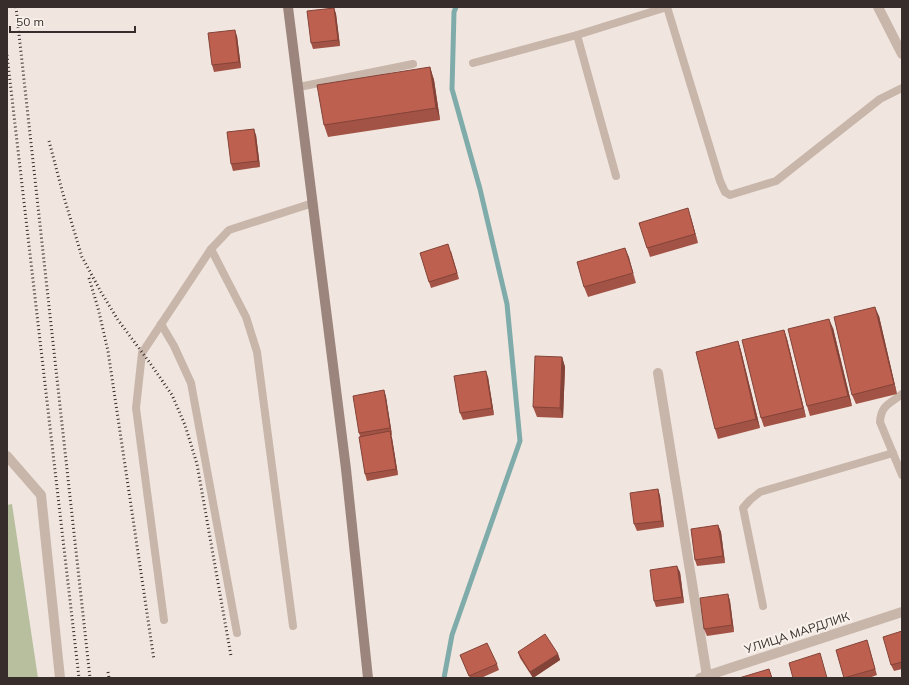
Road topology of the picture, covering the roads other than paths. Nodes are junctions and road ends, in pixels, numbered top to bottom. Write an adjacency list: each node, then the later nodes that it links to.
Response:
1 (288, 7): 8 (main road)
2 (667, 7): 4 (lane); 9 (lane)
3 (878, 7): 5 (street)
4 (577, 35): 6 (lane); 10 (lane)
5 (902, 54)
6 (473, 63)
7 (413, 64): 8 (lane)
8 (299, 87): 11 (main road)
9 (902, 88)
10 (616, 176)
11 (313, 203): 12 (lane); 26 (main road)
12 (211, 249): 13 (lane); 22 (lane)
13 (161, 324): 21 (lane); 23 (lane)
14 (658, 373): 24 (street)
15 (902, 394): 16 (lane)
16 (893, 453): 18 (lane); 19 (lane)
17 (7, 456): 25 (street)
18 (902, 475)
19 (763, 606)
20 (902, 612): 24 (street, УЛИЦА МАРДЛИК)
21 (164, 620)
22 (293, 626)
23 (238, 633)
24 (704, 677)
25 (60, 678)
26 (368, 678)

